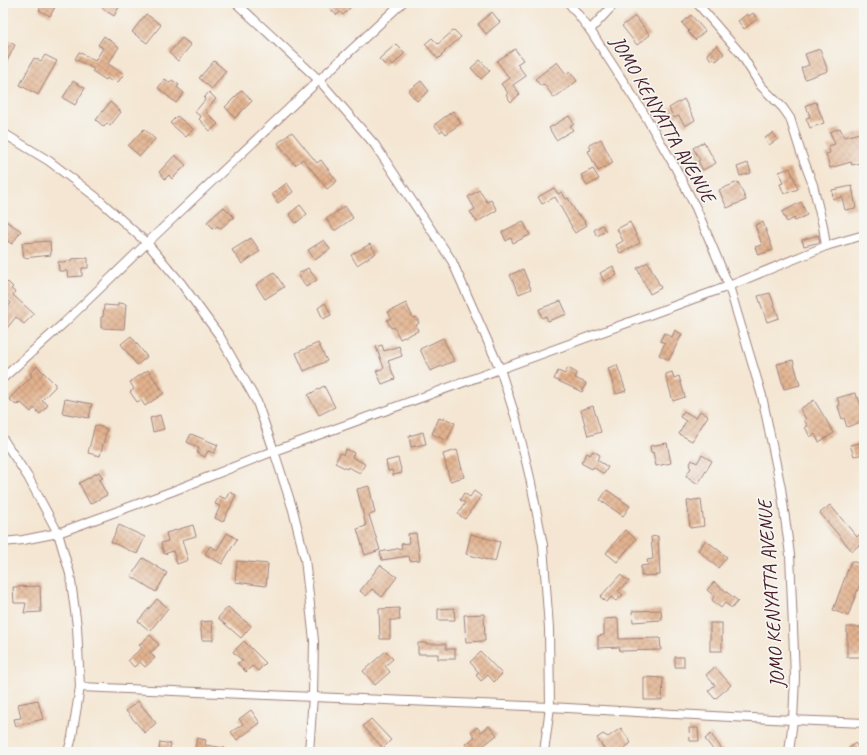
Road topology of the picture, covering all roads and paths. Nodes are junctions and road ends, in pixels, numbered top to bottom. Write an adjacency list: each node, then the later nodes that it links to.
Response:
1 (236, 3): 7 (street)
2 (402, 3): 7 (street)
3 (569, 3): 6 (street, JOMO KENYATTA AVENUE)
4 (615, 3): 6 (street)
5 (697, 3): 11 (street)
6 (590, 30): 12 (street, JOMO KENYATTA AVENUE)
7 (319, 80): 10 (street); 13 (street)
8 (3, 133): 10 (street)
9 (864, 235): 11 (street)
10 (147, 243): 14 (street); 16 (street)
11 (826, 246): 12 (street)
12 (729, 286): 13 (street); 22 (street, JOMO KENYATTA AVENUE)
13 (500, 369): 16 (street); 21 (street)
14 (3, 378)
15 (3, 439): 17 (street)
16 (274, 450): 17 (street); 20 (street)
17 (58, 533): 18 (street); 19 (street)
18 (3, 542)
19 (80, 687): 20 (street); 24 (street)
20 (313, 696): 21 (street); 25 (street)
21 (550, 707): 22 (street); 26 (street)
22 (793, 720): 23 (street); 27 (street, JOMO KENYATTA AVENUE)
23 (864, 723)
24 (68, 752)
25 (309, 752)
26 (544, 752)
27 (789, 752)

